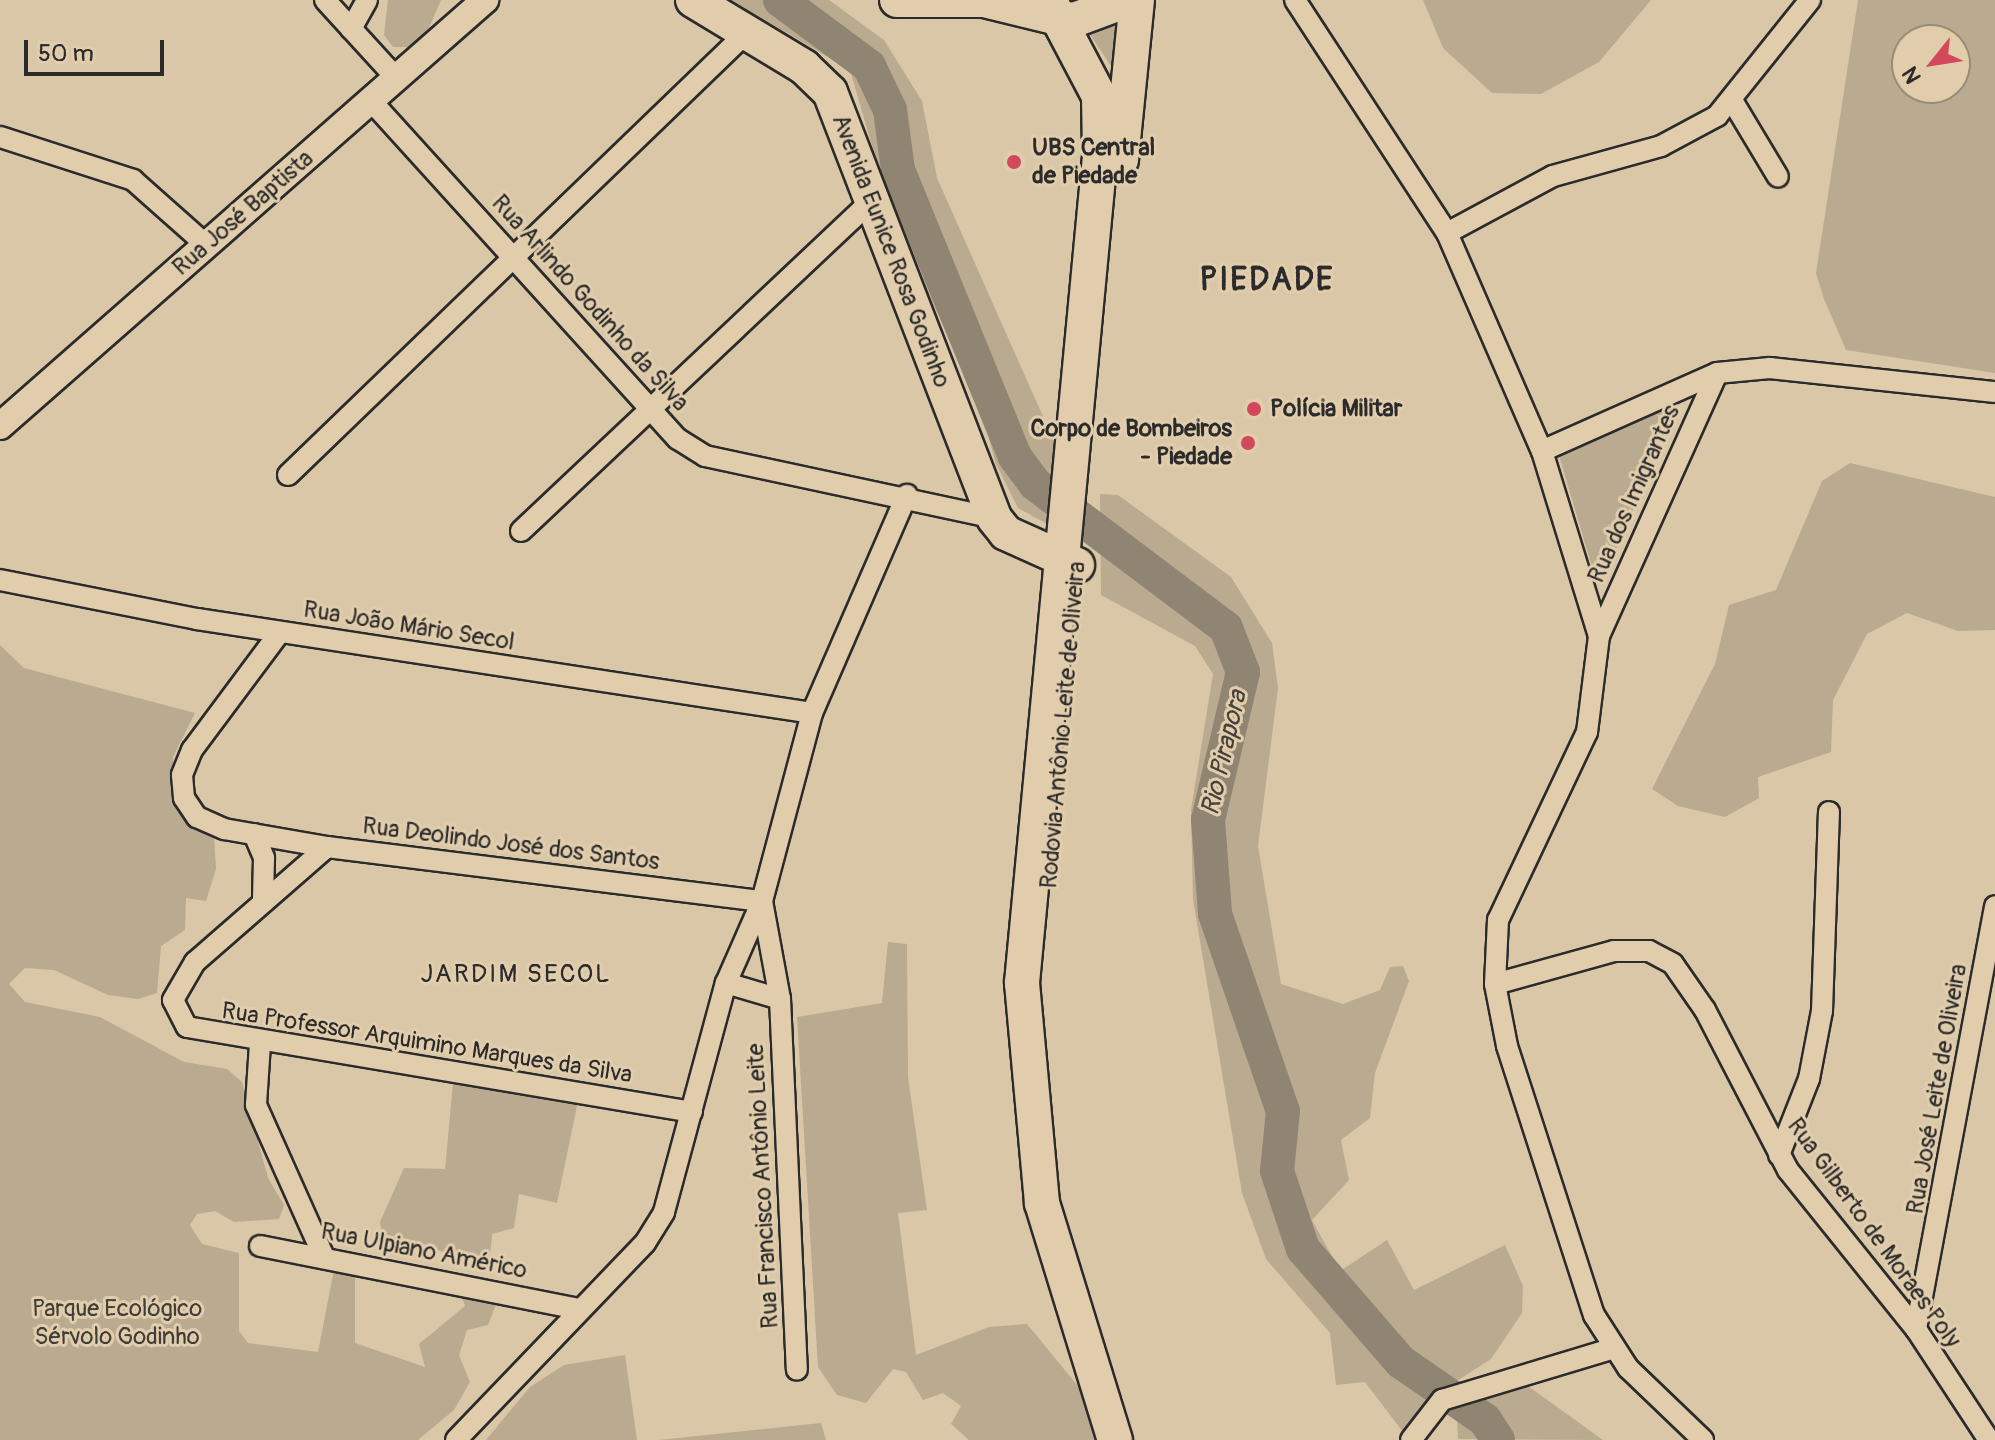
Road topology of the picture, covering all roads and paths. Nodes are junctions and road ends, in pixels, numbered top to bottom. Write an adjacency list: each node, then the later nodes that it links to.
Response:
1 (325, 0): 12 (street)
2 (367, 0): 12 (street)
3 (485, 0): 14 (street, Rua José Baptista)
4 (693, 0): 13 (main road, Avenida Eunice Rosa Godinho)
5 (984, 0): 10 (main road); 11 (main road)
6 (1128, 0): 11 (main road)
7 (1137, 0): 15 (main road, Rodovia Antônio Leite de Oliveira)
8 (1295, 0): 21 (street)
9 (1810, 0): 17 (street)
10 (905, 1)
11 (1061, 20): 15 (main road); 30 (main road, Rodovia Antônio Leite de Oliveira)
12 (351, 29): 14 (street)
13 (746, 33): 20 (main road, Avenida Eunice Rosa Godinho); 23 (street)
14 (398, 80): 16 (street, Rua José Baptista)
15 (1127, 98): 30 (main road, Rodovia Antônio Leite de Oliveira)
16 (372, 102): 22 (street, Rua José Baptista); 23 (street, Rua Arlindo Godinho da Silva)
17 (1733, 102): 19 (street); 21 (street)
18 (0, 137): 22 (street)
19 (1778, 177)
20 (868, 204): 26 (street); 32 (main road, Avenida Eunice Rosa Godinho)
21 (1447, 233): 28 (street)
22 (205, 244): 27 (street, Rua José Baptista)
23 (514, 257): 26 (street, Rua Arlindo Godinho da Silva); 29 (street)
24 (1717, 373): 25 (street); 28 (street); 39 (street, Rua dos Imigrantes)
25 (1995, 392)
26 (648, 412): 31 (street, Rua Arlindo Godinho da Silva); 33 (street)
27 (0, 426)
28 (1542, 451): 39 (street)
29 (288, 475)
30 (1078, 479): 35 (main road, Rodovia Antônio Leite de Oliveira)
31 (907, 495): 32 (street, Rua Arlindo Godinho da Silva); 40 (street)
32 (994, 518): 34 (main road, Avenida Eunice Rosa Godinho)
33 (521, 531)
34 (1025, 544): 35 (main road, Avenida Eunice Rosa Godinho); 37 (main road)
35 (1069, 554): 37 (main road, Rodovia Antônio Leite de Oliveira); 61 (main road, Rodovia Antônio Leite de Oliveira)
36 (0, 580): 38 (street, Rua João Mário Secol)
37 (1055, 602): 60 (main road, Rodovia Antônio Leite de Oliveira)
38 (280, 632): 40 (street, Rua João Mário Secol); 42 (street, Rua Deolindo José dos Santos)
39 (1599, 636): 48 (street)
40 (812, 713): 45 (street)
41 (1829, 812): 52 (street)
42 (254, 834): 43 (street, Rua Deolindo José dos Santos); 44 (street)
43 (327, 847): 44 (street); 45 (street, Rua Deolindo José dos Santos)
44 (263, 898): 50 (street, Rua Professor Arquimino Marques da Silva)
45 (762, 901): 47 (street); 49 (street, Rua Francisco Antônio Leite)
46 (1995, 906): 56 (street, Rua José Leite de Oliveira)
47 (726, 983): 49 (street); 51 (street)
48 (1495, 984): 52 (street, Rua Gilberto de Moraes Poly); 57 (street)
49 (780, 999): 58 (street, Rua Francisco Antônio Leite)
50 (260, 1044): 51 (street, Rua Professor Arquimino Marques da Silva); 54 (street)
51 (692, 1112): 55 (street)
52 (1779, 1155): 56 (street, Rua Gilberto de Moraes Poly)
53 (260, 1246): 54 (street, Rua Ulpiano Américo)
54 (324, 1257): 55 (street, Rua Ulpiano Américo)
55 (577, 1309): 59 (street)
56 (1916, 1329): 64 (street, Rua Gilberto de Moraes Poly)
57 (1611, 1349): 62 (street); 63 (street)
58 (797, 1370)
59 (456, 1440)
60 (1115, 1440)
61 (1139, 1440)
62 (1411, 1440)
63 (1703, 1440)
64 (1989, 1440)

